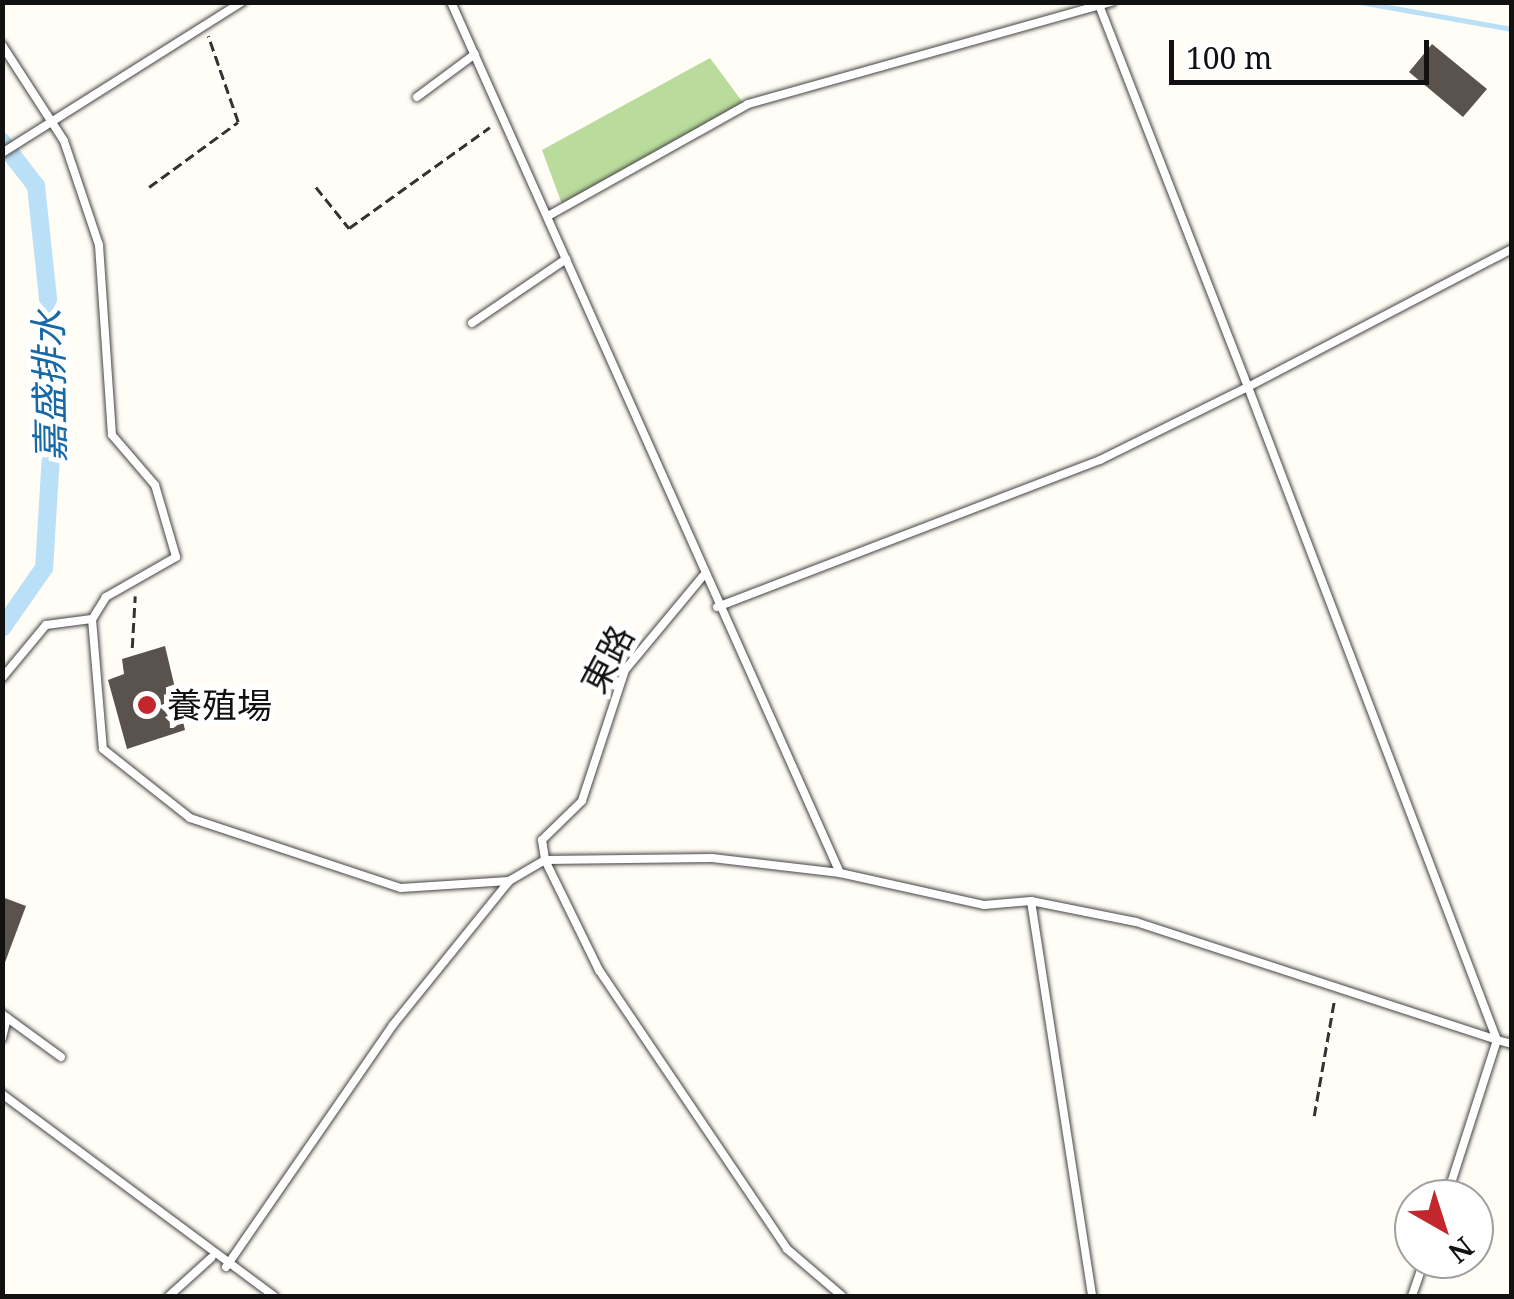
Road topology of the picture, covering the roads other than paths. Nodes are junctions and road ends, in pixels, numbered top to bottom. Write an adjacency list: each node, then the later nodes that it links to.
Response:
1 (242, 2): 8 (lane)
2 (451, 2): 6 (lane)
3 (1112, 2): 4 (lane)
4 (1100, 6): 10 (lane); 14 (lane)
5 (2, 45): 8 (lane)
6 (474, 54): 7 (lane); 10 (lane)
7 (417, 97)
8 (54, 125): 9 (lane); 17 (lane)
9 (2, 153)
10 (548, 216): 12 (lane)
11 (1512, 249): 14 (lane)
12 (566, 259): 13 (lane); 15 (lane)
13 (472, 323)
14 (1248, 387): 16 (lane); 25 (lane)
15 (703, 576): 16 (lane); 19 (lane, 東路)
16 (718, 607): 20 (lane)
17 (92, 619): 18 (lane); 21 (lane)
18 (2, 678)
19 (545, 860): 20 (lane); 21 (lane); 34 (lane)
20 (840, 873): 22 (lane)
21 (509, 881): 31 (lane)
22 (1031, 901): 25 (lane); 35 (lane)
23 (5, 1016): 24 (lane); 27 (lane)
24 (2, 1038)
25 (1498, 1040): 26 (lane); 29 (lane)
26 (1512, 1044)
27 (61, 1057)
28 (2, 1094): 30 (lane)
29 (1453, 1179)
30 (211, 1258): 31 (lane); 32 (lane)
31 (226, 1266): 33 (lane)
32 (169, 1296)
33 (274, 1296)
34 (842, 1296)
35 (1092, 1296)

